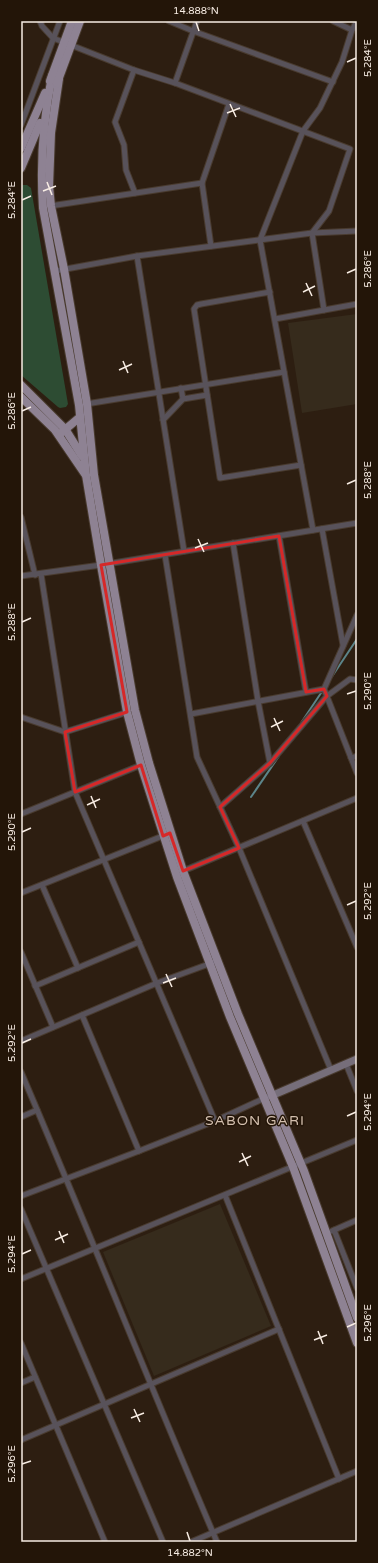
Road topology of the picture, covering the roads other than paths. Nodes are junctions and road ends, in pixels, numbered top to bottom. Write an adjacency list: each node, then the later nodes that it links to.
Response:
1 (40, 21): 11 (street)
2 (60, 21): 11 (street)
3 (72, 21): 12 (main road)
4 (80, 21): 12 (main road)
5 (169, 21): 10 (street)
6 (197, 21): 10 (street)
7 (333, 21): 9 (street)
8 (357, 21): 9 (street)
9 (352, 30): 15 (street)
10 (193, 31): 15 (street); 16 (street)
11 (53, 38): 12 (street); 19 (street)
12 (68, 43): 13 (street); 14 (main road)
13 (134, 70): 16 (street); 26 (street)
14 (55, 78): 18 (main road); 20 (main road); 27 (main road)
15 (333, 82): 22 (street)
16 (175, 83): 17 (street)
17 (229, 104): 22 (street); 25 (street)
18 (45, 112): 24 (main road); 27 (main road)
19 (23, 114): 20 (street); 21 (street)
20 (35, 118): 23 (main road)
21 (21, 125)
22 (303, 131): 29 (street); 30 (street)
23 (21, 148)
24 (21, 168)
25 (202, 183): 26 (street); 31 (street)
26 (135, 193): 27 (street)
27 (47, 207): 33 (main road); 34 (main road)
28 (357, 231): 29 (street)
29 (312, 233): 30 (street); 37 (street)
30 (260, 240): 31 (street); 35 (street)
31 (211, 246): 32 (street)
32 (137, 256): 33 (street); 43 (street)
33 (64, 269): 34 (street); 47 (main road)
34 (55, 271): 48 (main road)
35 (270, 292): 38 (street); 40 (street)
36 (357, 304): 37 (street)
37 (324, 310): 38 (street)
38 (275, 319): 39 (street)
39 (284, 372): 40 (street); 54 (street)
40 (206, 384): 42 (street); 44 (street)
41 (21, 385): 51 (main road)
42 (181, 388): 43 (street); 46 (street)
43 (158, 391): 47 (street); 50 (street)
44 (207, 395): 46 (street); 54 (street)
45 (21, 397): 52 (main road)
46 (183, 399): 50 (street)
47 (87, 404): 48 (street); 55 (main road)
48 (79, 405): 49 (main road)
49 (80, 417): 51 (main road); 53 (main road)
50 (163, 420): 62 (street)
51 (65, 429): 52 (main road); 53 (main road)
52 (59, 436): 55 (main road)
53 (84, 460): 55 (main road)
54 (301, 465): 59 (street)
55 (90, 475): 64 (main road); 64 (main road)
56 (21, 517): 66 (street)
57 (357, 524): 58 (street)
58 (322, 529): 59 (street); 69 (street)
59 (313, 530): 60 (street)
60 (278, 536): 61 (street); 72 (street)
61 (233, 543): 62 (street); 74 (street)
62 (184, 552): 63 (street)
63 (165, 555): 64 (street); 76 (street)
64 (105, 565): 65 (street); 75 (main road)
65 (41, 574): 66 (street); 78 (street)
66 (34, 575): 67 (street)
67 (21, 576)
68 (357, 615): 69 (street)
69 (343, 645): 71 (street)
70 (357, 680): 73 (street)
71 (324, 689): 72 (street); 73 (street)
72 (306, 692): 74 (street)
73 (326, 696): 80 (street); 81 (street)
74 (258, 701): 76 (street); 81 (street)
75 (131, 711): 78 (street); 82 (main road); 89 (main road)
76 (190, 714): 86 (street)
77 (21, 717): 78 (street)
78 (65, 732): 84 (street)
79 (357, 756): 80 (street)
80 (351, 758): 83 (street)
81 (270, 763): 86 (street)
82 (141, 765): 84 (street); 89 (main road)
83 (357, 773)
84 (75, 792): 87 (street); 91 (street)
85 (357, 798): 88 (street)
86 (220, 807): 90 (street)
87 (21, 814)
88 (303, 821): 90 (street); 97 (street)
89 (167, 835): 91 (street); 92 (main road); 95 (main road)
90 (238, 848): 92 (street); 108 (street)
91 (104, 860): 93 (street); 96 (street)
92 (183, 871): 95 (main road)
93 (42, 885): 94 (street); 100 (street)
94 (21, 893)
95 (188, 895): 99 (main road)
96 (139, 942): 100 (street); 101 (street)
97 (357, 947)
98 (21, 952): 102 (street)
99 (214, 962): 101 (street); 111 (main road)
100 (78, 968): 102 (street)
101 (157, 983): 103 (street); 114 (street)
102 (35, 986): 104 (street)
103 (82, 1015): 104 (street); 116 (street)
104 (53, 1027): 105 (street)
105 (21, 1041)
106 (357, 1059): 107 (street)
107 (346, 1064): 108 (street); 110 (street)
108 (331, 1070): 111 (street)
109 (21, 1072): 112 (street)
110 (357, 1091)
111 (268, 1097): 114 (street); 117 (main road)
112 (37, 1110): 113 (street); 118 (street)
113 (21, 1117)
114 (215, 1121): 116 (street)
115 (357, 1140): 117 (street)
116 (139, 1151): 118 (street)
117 (297, 1166): 119 (street); 123 (main road); 126 (main road)
118 (66, 1180): 120 (street); 124 (street)
119 (225, 1195): 124 (street); 130 (street)
120 (21, 1196)
121 (21, 1209): 125 (street)
122 (357, 1220): 123 (street)
123 (330, 1232): 126 (main road); 128 (street)
124 (96, 1248): 125 (street); 135 (street)
125 (46, 1268): 127 (street); 136 (street)
126 (335, 1268): 129 (main road); 132 (main road)
127 (21, 1279)
128 (357, 1288)
129 (357, 1318)
130 (278, 1329): 135 (street); 140 (street)
131 (21, 1343): 133 (street)
132 (357, 1343)
133 (35, 1377): 134 (street); 137 (street)
134 (21, 1382)
135 (151, 1384): 136 (street); 141 (street)
136 (104, 1404): 137 (street); 143 (street)
137 (55, 1425): 138 (street); 142 (street)
138 (21, 1440)
139 (357, 1471): 140 (street)
140 (339, 1479): 141 (street)
141 (213, 1532): 144 (street); 145 (street)
142 (105, 1542)
143 (163, 1542)
144 (191, 1542)
145 (217, 1542)

